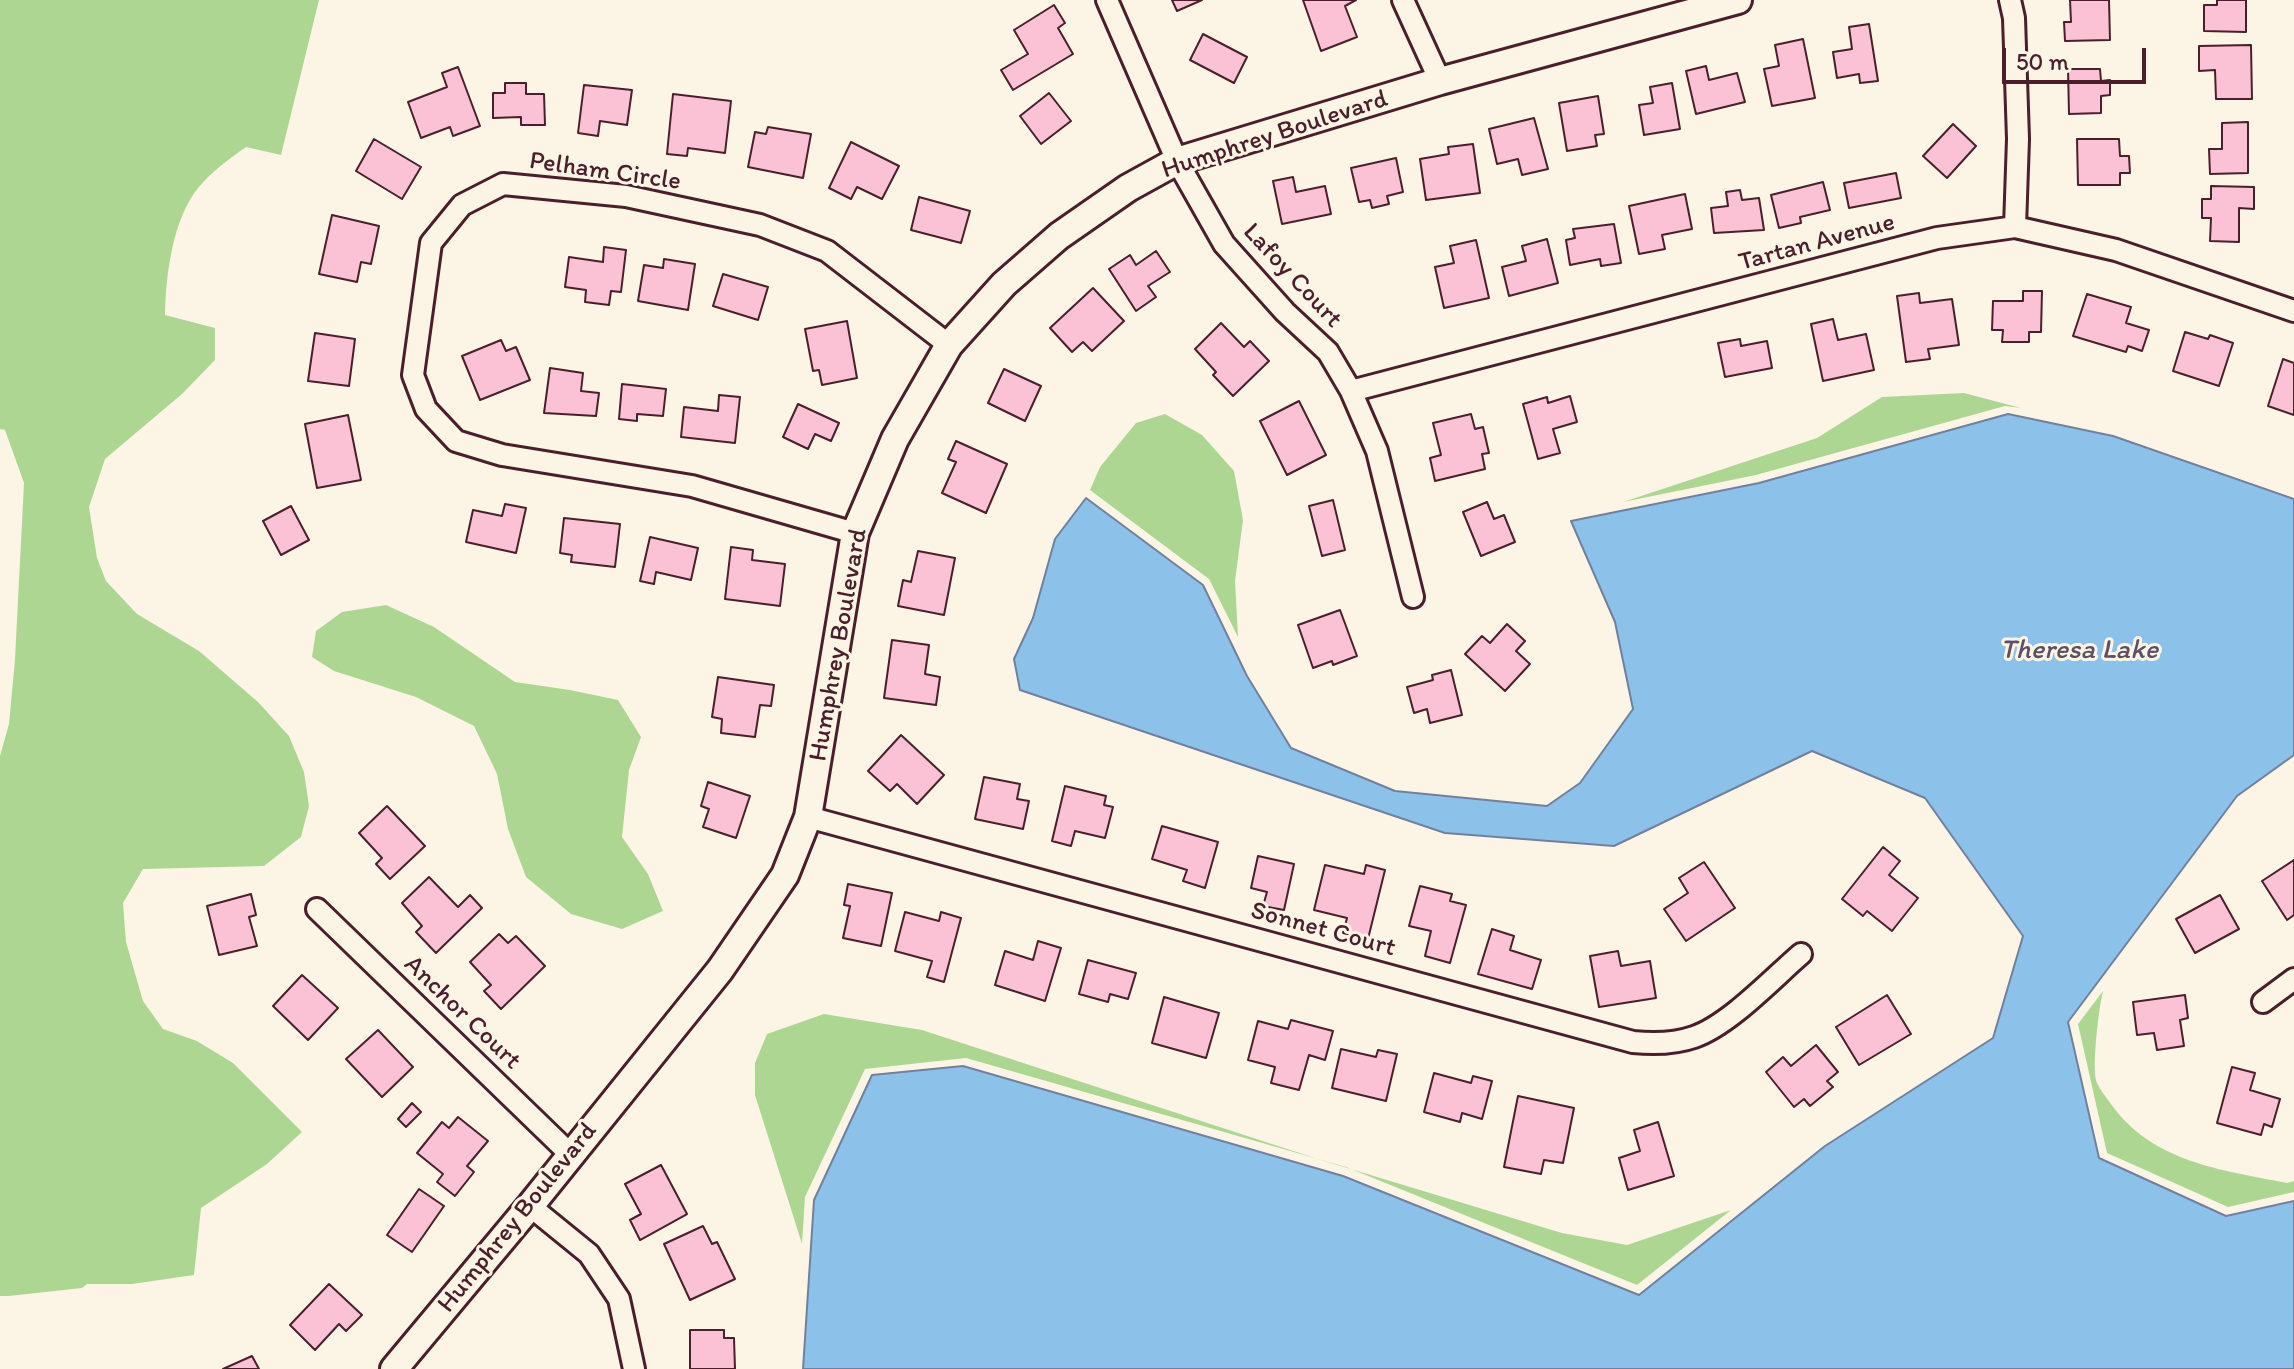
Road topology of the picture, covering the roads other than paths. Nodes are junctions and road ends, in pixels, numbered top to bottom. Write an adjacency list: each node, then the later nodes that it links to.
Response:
1 (1107, 0): 7 (street, Lafoy Court)
2 (1403, 0): 6 (street)
3 (1738, 0): 5 (street, Humphrey Boulevard)
4 (2010, 0): 8 (street)
5 (1684, 6): 6 (street, Humphrey Boulevard)
6 (1440, 81): 7 (street, Humphrey Boulevard)
7 (1177, 161): 10 (street, Humphrey Boulevard); 11 (street, Lafoy Court)
8 (2015, 227): 9 (street, Tartan Avenue); 11 (street, Tartan Avenue)
9 (2294, 311)
10 (949, 345): 12 (street, Humphrey Boulevard); 12 (street, Pelham Circle)
11 (1351, 391): 13 (street, Lafoy Court)
12 (855, 533): 14 (street, Humphrey Boulevard)
13 (1413, 597)
14 (808, 817): 16 (street, Sonnet Court); 19 (street, Humphrey Boulevard)
15 (317, 909): 19 (street, Anchor Court)
16 (1801, 954)
17 (2294, 979): 18 (street)
18 (2263, 1002)
19 (571, 1155): 20 (street, Humphrey Boulevard)
20 (530, 1206): 21 (street, Humphrey Boulevard); 22 (street)
21 (394, 1369)
22 (634, 1369)

